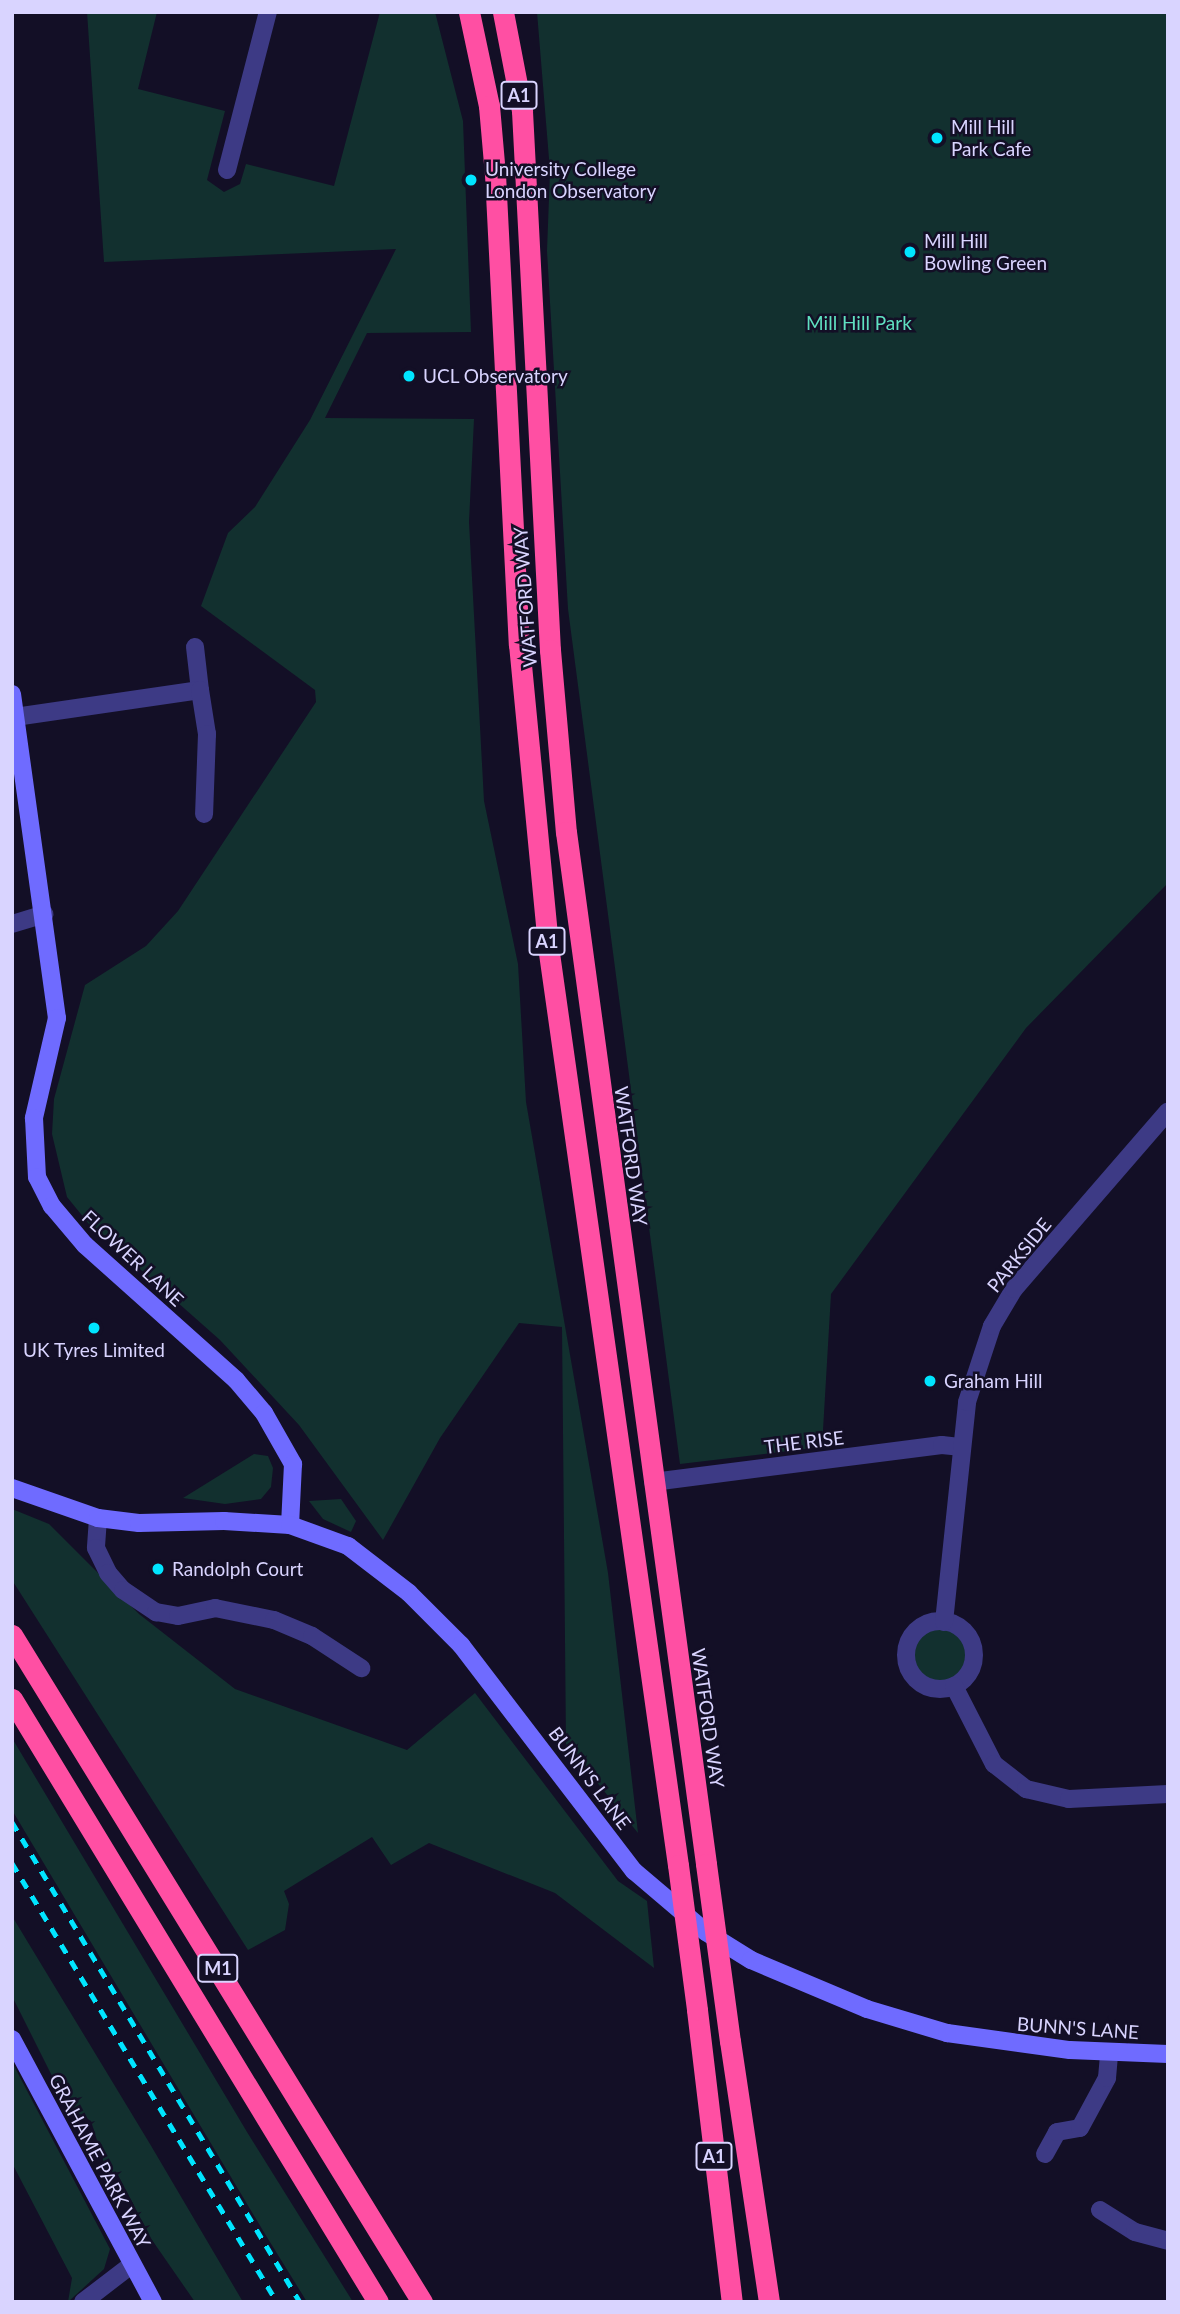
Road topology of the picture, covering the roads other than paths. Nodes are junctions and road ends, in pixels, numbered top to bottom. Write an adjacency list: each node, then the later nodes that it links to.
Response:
1 (268, 12): 4 (street)
2 (469, 12): 35 (highway, WATFORD WAY / A1, bridge)
3 (503, 12): 14 (highway, WATFORD WAY / A1)
4 (227, 170)
5 (195, 647): 6 (street)
6 (200, 690): 8 (street); 9 (street)
7 (12, 694): 8 (street, FLOWER LANE)
8 (15, 717): 10 (street, FLOWER LANE)
9 (204, 814)
10 (44, 914): 11 (street); 17 (street, FLOWER LANE)
11 (12, 924)
12 (1168, 1111): 13 (street, PARKSIDE)
13 (961, 1447): 14 (street, THE RISE); 18 (street, PARKSIDE)
14 (653, 1482): 36 (highway, WATFORD WAY / A1, bridge)
15 (12, 1488): 16 (street, BUNN'S LANE)
16 (98, 1518): 17 (street, BUNN'S LANE); 20 (street)
17 (290, 1525): 25 (street, BUNN'S LANE)
18 (944, 1622): 21 (street); 21 (street)
19 (12, 1635): 34 (highway, M1)
20 (361, 1668)
21 (954, 1686): 23 (street)
22 (12, 1699): 33 (highway, M1)
23 (1168, 1794)
24 (12, 2039): 30 (street, GRAHAME PARK WAY)
25 (1109, 2053): 26 (street, BUNN'S LANE); 27 (street)
26 (1168, 2054)
27 (1045, 2154)
28 (1100, 2210): 29 (street)
29 (1168, 2241)
30 (130, 2266): 31 (street); 32 (street, GRAHAME PARK WAY)
31 (83, 2302)
32 (153, 2302)
33 (378, 2302)
34 (422, 2302)
35 (732, 2302)
36 (769, 2302)

